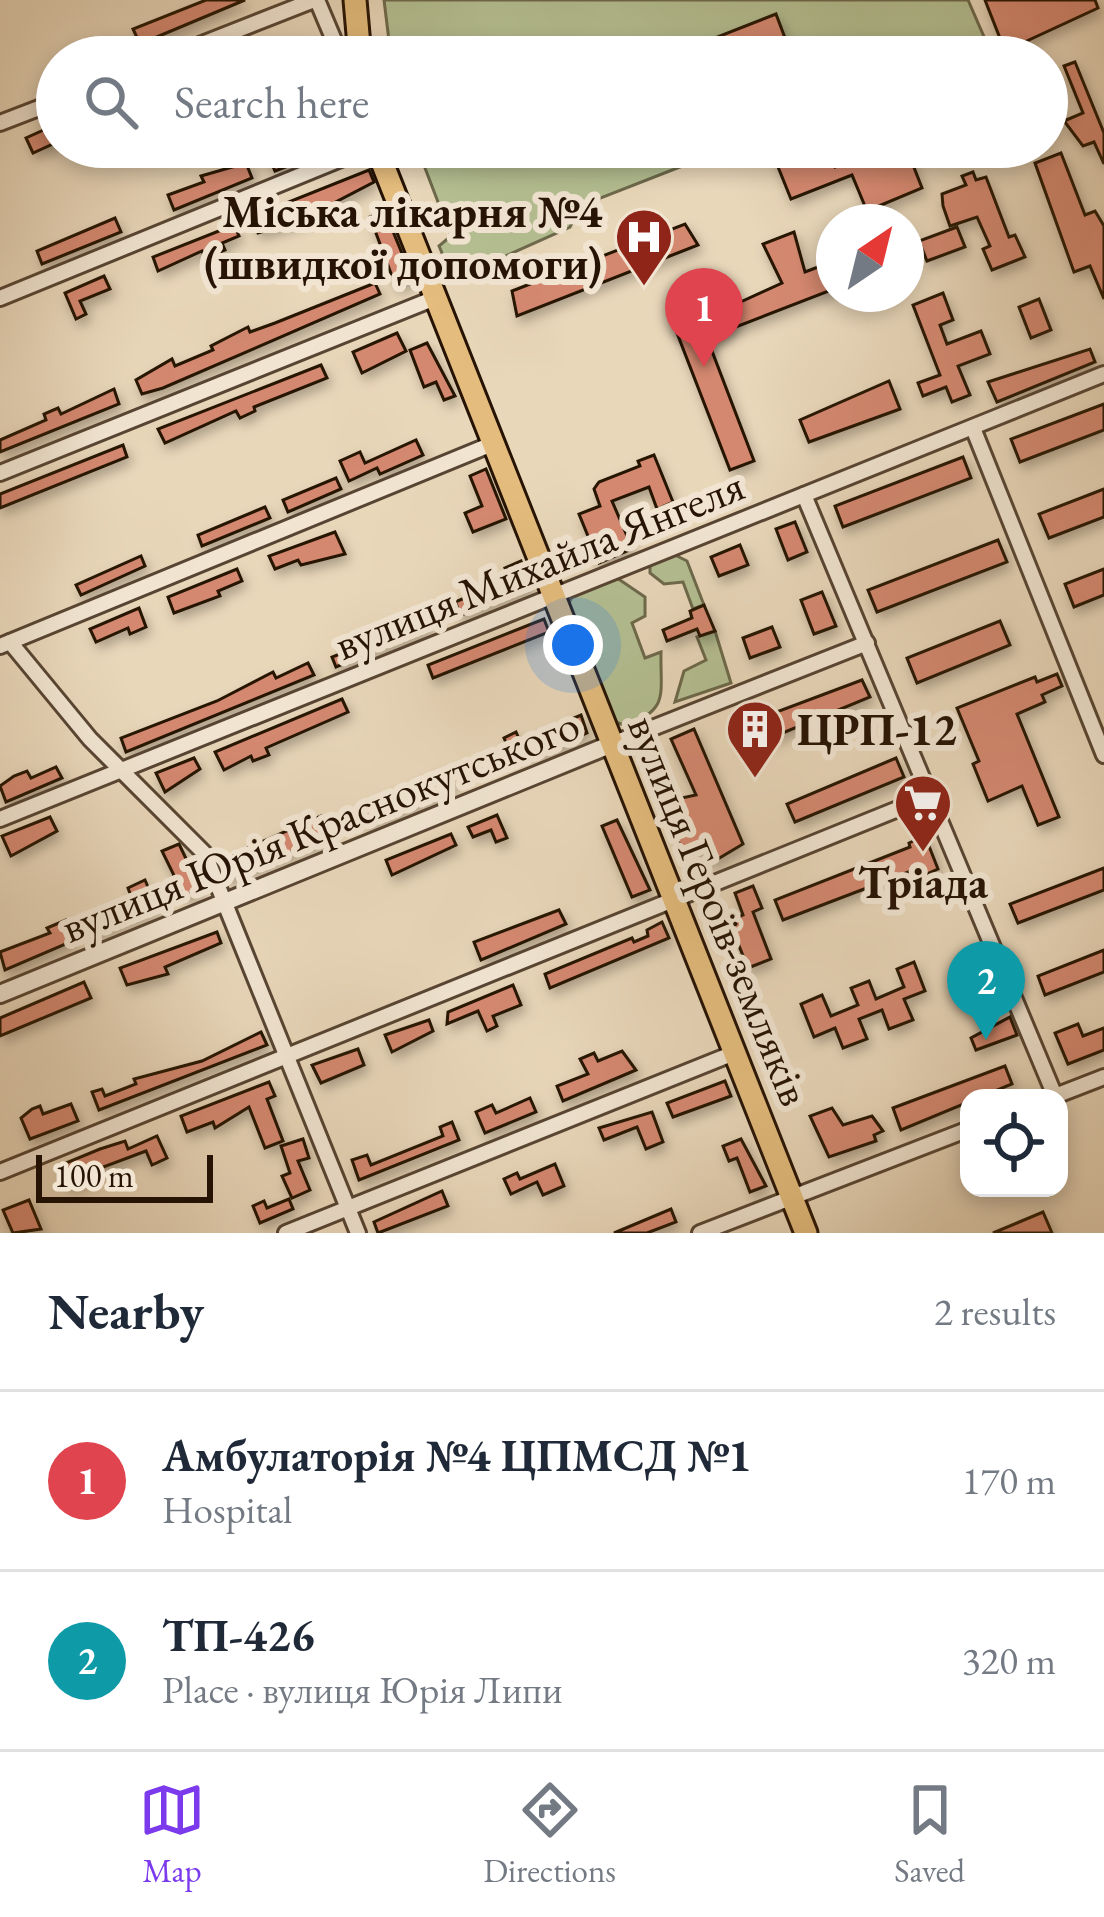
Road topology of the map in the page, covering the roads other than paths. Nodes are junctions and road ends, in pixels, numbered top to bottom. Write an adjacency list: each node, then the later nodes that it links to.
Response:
1 (316, 0): 3 (street); 4 (street)
2 (355, 0): 5 (main road)
3 (223, 36)
4 (332, 36)
5 (358, 36)
6 (36, 109): 7 (street)
7 (0, 124)
8 (321, 168): 10 (street)
9 (382, 168): 11 (main road, вулиця Героїв-земляків)
10 (0, 298)
11 (435, 298): 14 (main road, вулиця Героїв-земляків); 15 (street)
12 (1104, 374): 13 (street, вулиця Михайла Янгеля)
13 (973, 428): 16 (street, вулиця Михайла Янгеля); 21 (street)
14 (492, 444): 17 (main road, вулиця Героїв-земляків); 19 (street)
15 (0, 473)
16 (804, 495): 17 (street, вулиця Михайла Янгеля); 18 (street)
17 (553, 596): 20 (main road, вулиця Героїв-земляків); 22 (street, вулиця Михайла Янгеля)
18 (867, 643): 20 (street, вулиця Юрія Краснокутського); 23 (street)
19 (5, 644): 22 (street)
20 (613, 744): 25 (main road, вулиця Героїв-земляків); 26 (street, вулиця Юрія Краснокутського)
21 (1104, 755)
22 (124, 771): 24 (street, вулиця Михайла Янгеля); 26 (street)
23 (930, 796): 25 (street); 31 (street)
24 (0, 819)
25 (674, 900): 28 (main road, вулиця Героїв-земляків); 29 (street)
26 (224, 904): 27 (street, вулиця Юрія Краснокутського); 29 (street)
27 (0, 994)
28 (734, 1053): 35 (main road, вулиця Героїв-земляків); 36 (street)
29 (289, 1057): 34 (street); 36 (street)
30 (1104, 1077): 32 (street)
31 (1050, 1089)
32 (1068, 1091)
33 (960, 1132): 35 (street)
34 (0, 1172)
35 (792, 1197): 39 (street); 40 (main road, вулиця Героїв-земляків)
36 (348, 1208): 37 (street); 38 (street)
37 (286, 1233)
38 (358, 1233)
39 (700, 1233)
40 (806, 1233)

